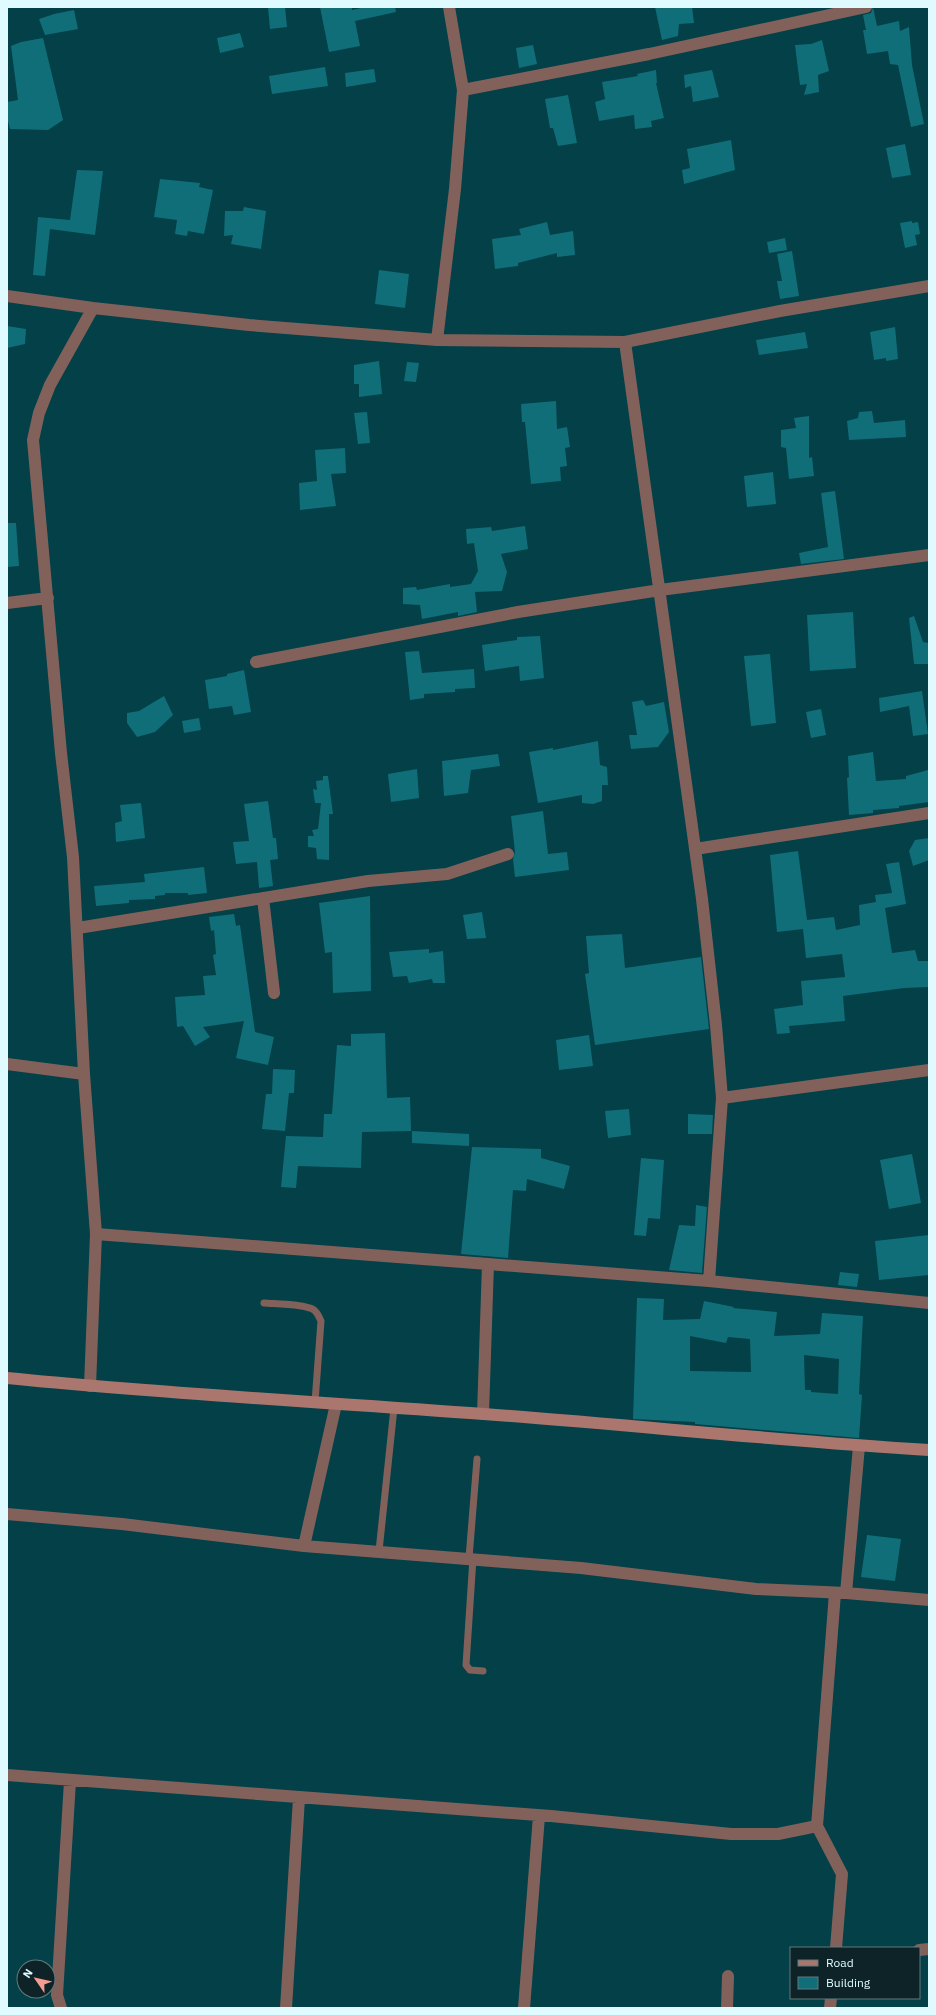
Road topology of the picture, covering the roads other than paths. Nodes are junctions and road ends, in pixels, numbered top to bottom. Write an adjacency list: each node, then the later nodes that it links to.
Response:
1 (449, 7): 3 (street)
2 (866, 7): 3 (street)
3 (463, 90): 7 (street)
4 (929, 286): 8 (street)
5 (7, 296): 6 (street)
6 (93, 308): 7 (street); 11 (street)
7 (437, 340): 8 (street)
8 (625, 342): 10 (street)
9 (929, 555): 10 (street)
10 (660, 590): 13 (street); 15 (street)
11 (48, 598): 12 (street); 18 (street)
12 (7, 603)
13 (256, 662)
14 (929, 813): 15 (street)
15 (695, 849): 23 (street)
16 (508, 854): 17 (street)
17 (263, 898): 18 (street); 19 (street)
18 (78, 928): 22 (street)
19 (274, 993)
20 (7, 1064): 22 (street)
21 (929, 1070): 23 (street)
22 (84, 1074): 24 (street)
23 (722, 1098): 26 (street)
24 (96, 1234): 25 (street); 30 (street)
25 (488, 1264): 26 (street); 34 (street)
26 (709, 1281): 28 (street)
27 (264, 1303): 31 (lane)
28 (929, 1303)
29 (7, 1378): 30 (street)
30 (90, 1386): 31 (street)
31 (315, 1402): 32 (street)
32 (336, 1404): 33 (street); 39 (street)
33 (394, 1408): 34 (street); 40 (lane)
34 (483, 1414): 35 (street)
35 (859, 1446): 36 (street); 42 (street)
36 (929, 1450)
37 (477, 1459): 41 (lane)
38 (7, 1514): 39 (street)
39 (304, 1546): 40 (street)
40 (379, 1552): 41 (street)
41 (471, 1558): 42 (street); 44 (lane)
42 (840, 1593): 43 (street); 49 (street)
43 (929, 1600)
44 (483, 1672)
45 (7, 1775): 46 (street)
46 (70, 1781): 47 (street); 52 (street)
47 (299, 1798): 48 (street); 53 (street)
48 (539, 1816): 49 (street); 54 (street)
49 (817, 1826): 50 (street)
50 (836, 1947)
51 (728, 1976): 55 (street)
52 (61, 2008)
53 (286, 2008)
54 (524, 2008)
55 (727, 2008)

